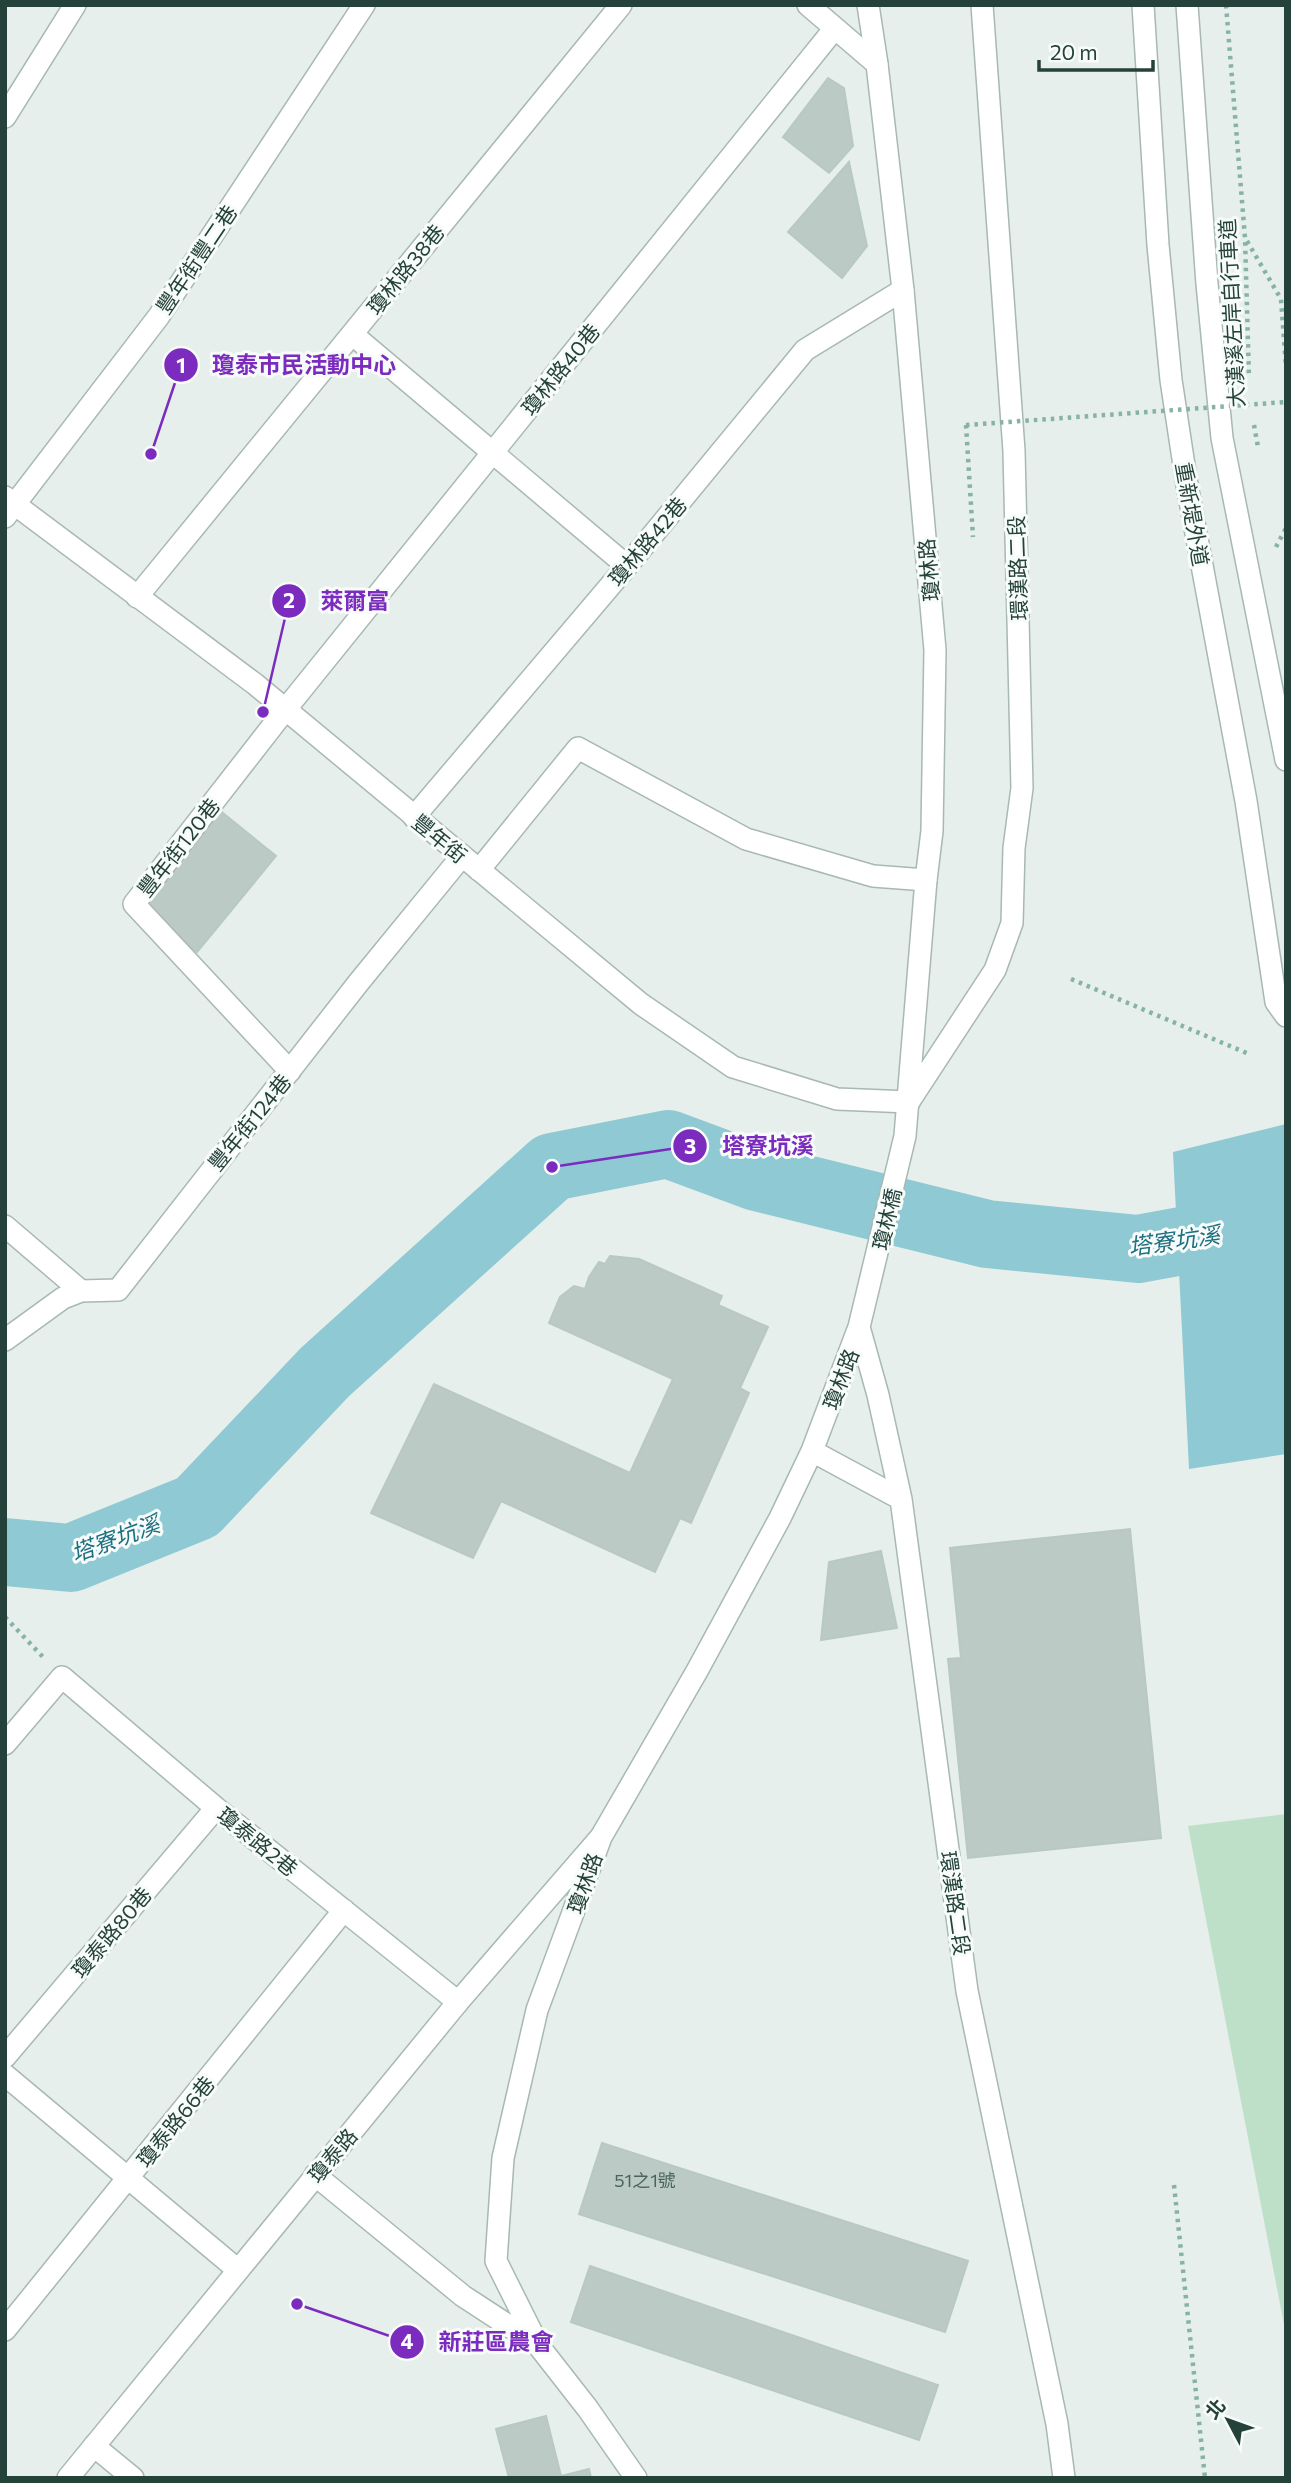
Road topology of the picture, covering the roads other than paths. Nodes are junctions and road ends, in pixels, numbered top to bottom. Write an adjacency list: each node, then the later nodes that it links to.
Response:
1 (75, 5): 11 (street)
2 (364, 5): 15 (street, 豐年街豐二巷)
3 (621, 5): 13 (street, 瓊林路38巷)
4 (808, 5): 9 (street)
5 (868, 5): 10 (street, 瓊林路)
6 (982, 5): 26 (street, 環漢路二段)
7 (1143, 5): 24 (street, 重新堤外道)
8 (1187, 5): 19 (street, 重新堤外道)
9 (835, 28): 10 (street); 14 (street, 瓊林路40巷)
10 (877, 64): 12 (street, 瓊林路)
11 (5, 117)
12 (902, 290): 16 (street, 瓊林路42巷); 23 (street, 瓊林路)
13 (352, 334): 14 (street); 17 (street, 瓊林路38巷)
14 (493, 452): 16 (street); 18 (street, 瓊林路40巷)
15 (8, 506): 17 (street, 豐年街)
16 (627, 566): 20 (street, 瓊林路42巷)
17 (137, 597): 18 (street, 豐年街)
18 (285, 709): 20 (street, 豐年街); 25 (street, 豐年街120巷)
19 (1286, 760)
20 (414, 817): 21 (street, 豐年街)
21 (462, 856): 22 (street, 豐年街); 25 (street, 豐年街124巷)
22 (479, 870): 23 (street); 26 (street, 豐年街)
23 (926, 880): 26 (street, 瓊林路)
24 (1286, 1016)
25 (290, 1071): 29 (street, 豐年街124巷)
26 (909, 1102): 27 (street, 瓊林路)
27 (905, 1136): 30 (street, 瓊林橋)
28 (5, 1226): 29 (street)
29 (81, 1290): 32 (street, 豐年街124巷)
30 (867, 1301): 31 (street, 瓊林路)
31 (859, 1327): 33 (street, 瓊林路); 34 (street, 環漢路二段)
32 (5, 1340)
33 (812, 1451): 34 (street); 37 (street, 瓊林路)
34 (901, 1499): 51 (street, 環漢路二段)
35 (5, 1744): 36 (street, 瓊泰路2巷)
36 (216, 1808): 38 (street, 瓊泰路2巷); 40 (street, 瓊泰路80巷)
37 (601, 1837): 39 (street, 瓊泰路); 46 (street, 瓊林路)
38 (344, 1910): 39 (street, 瓊泰路2巷); 43 (street, 瓊泰路66巷)
39 (458, 2002): 42 (street, 瓊泰路)
40 (5, 2057)
41 (5, 2075): 43 (street)
42 (315, 2175): 44 (street, 瓊泰路); 46 (street)
43 (129, 2178): 44 (street); 45 (street, 瓊泰路66巷)
44 (238, 2270): 47 (street, 瓊泰路)
45 (5, 2330)
46 (538, 2345): 50 (street, 瓊林路)
47 (94, 2446): 48 (street, 瓊泰路); 49 (street)
48 (68, 2478)
49 (133, 2478)
50 (635, 2478)
51 (1064, 2478)

